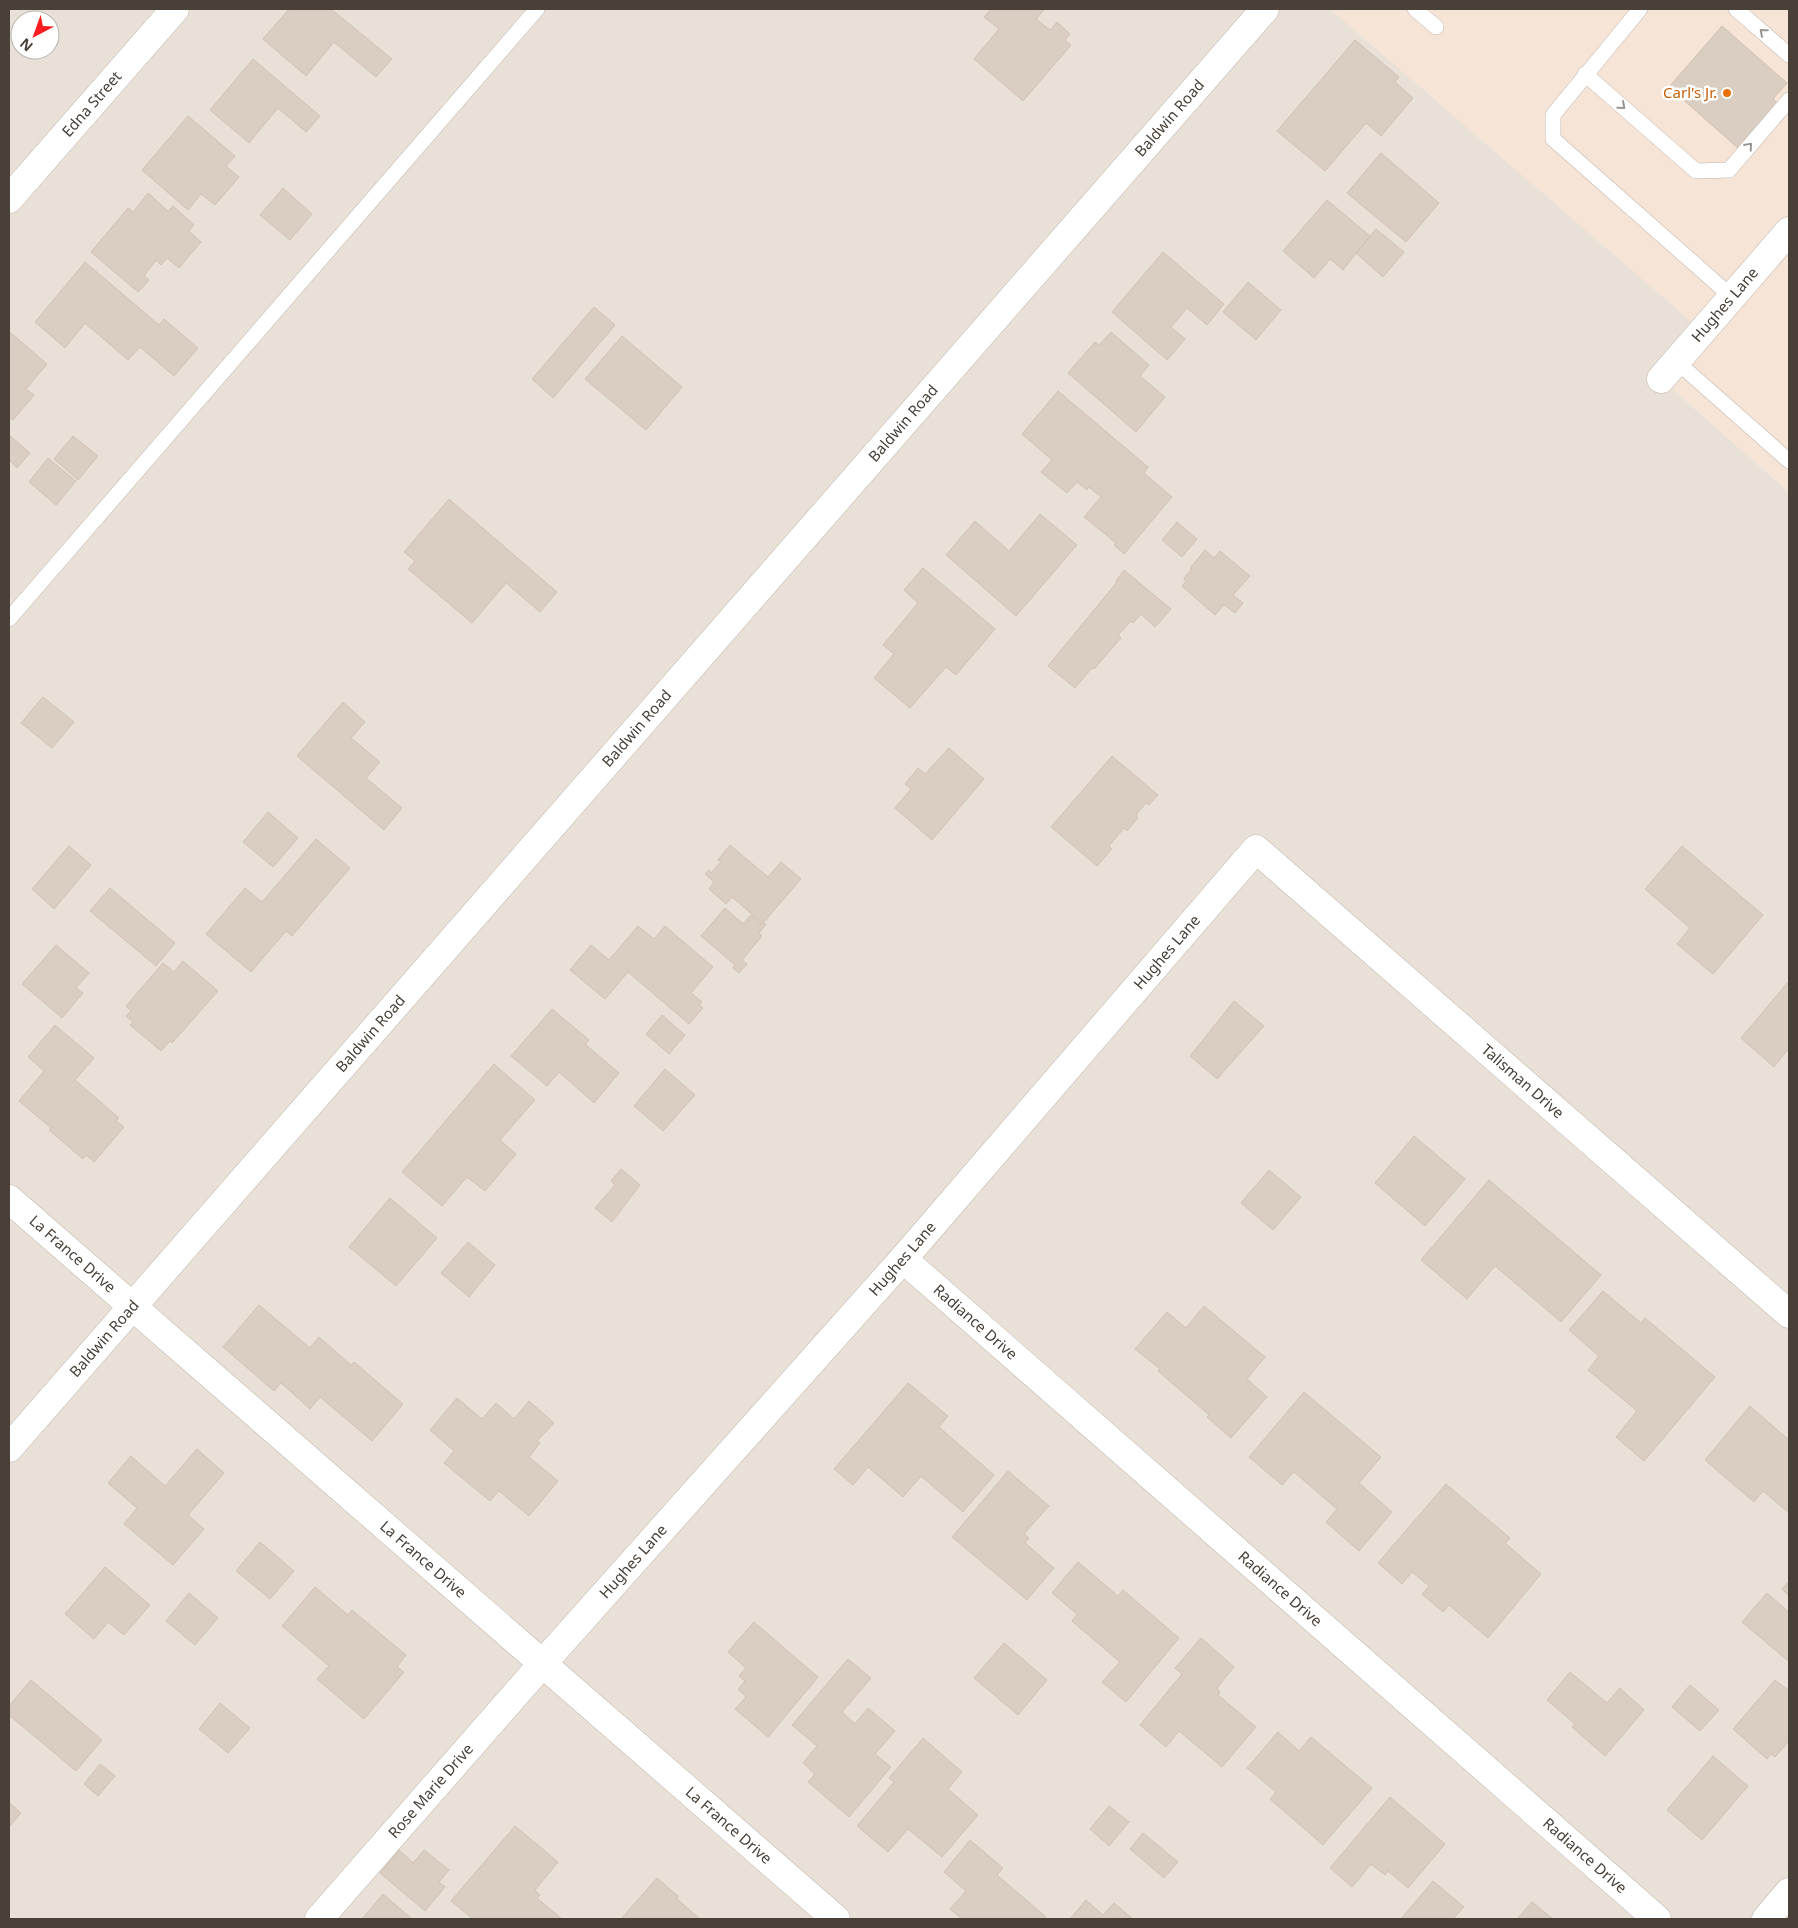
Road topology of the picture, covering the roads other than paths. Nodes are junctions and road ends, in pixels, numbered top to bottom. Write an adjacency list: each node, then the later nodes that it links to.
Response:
1 (175, 9): 11 (street, Edna Street)
2 (537, 9): 16 (lane)
3 (1265, 9): 20 (street, Baldwin Road)
4 (1415, 9): 7 (lane)
5 (1640, 9): 9 (lane)
6 (1736, 9): 8 (lane, one-way to 6)
7 (1436, 26)
8 (1789, 54)
9 (1585, 74): 10 (lane, one-way to 10); 13 (lane)
10 (1789, 100)
11 (9, 199)
12 (1789, 231): 13 (street, Hughes Lane)
13 (1732, 297): 14 (street, Hughes Lane)
14 (1668, 370): 15 (lane)
15 (1789, 461)
16 (9, 619)
17 (1256, 848): 19 (street, Hughes Lane); 21 (street, Talisman Drive)
18 (9, 1199): 20 (street, La France Drive)
19 (904, 1259): 23 (street, Hughes Lane); 27 (street, Radiance Drive)
20 (132, 1306): 22 (street, Baldwin Road); 23 (street, La France Drive)
21 (1789, 1314)
22 (9, 1448)
23 (543, 1664): 25 (street, Rose Marie Drive); 26 (street, La France Drive)
24 (1789, 1892): 28 (street)
25 (319, 1919)
26 (836, 1919)
27 (1658, 1919)
28 (1766, 1919)

